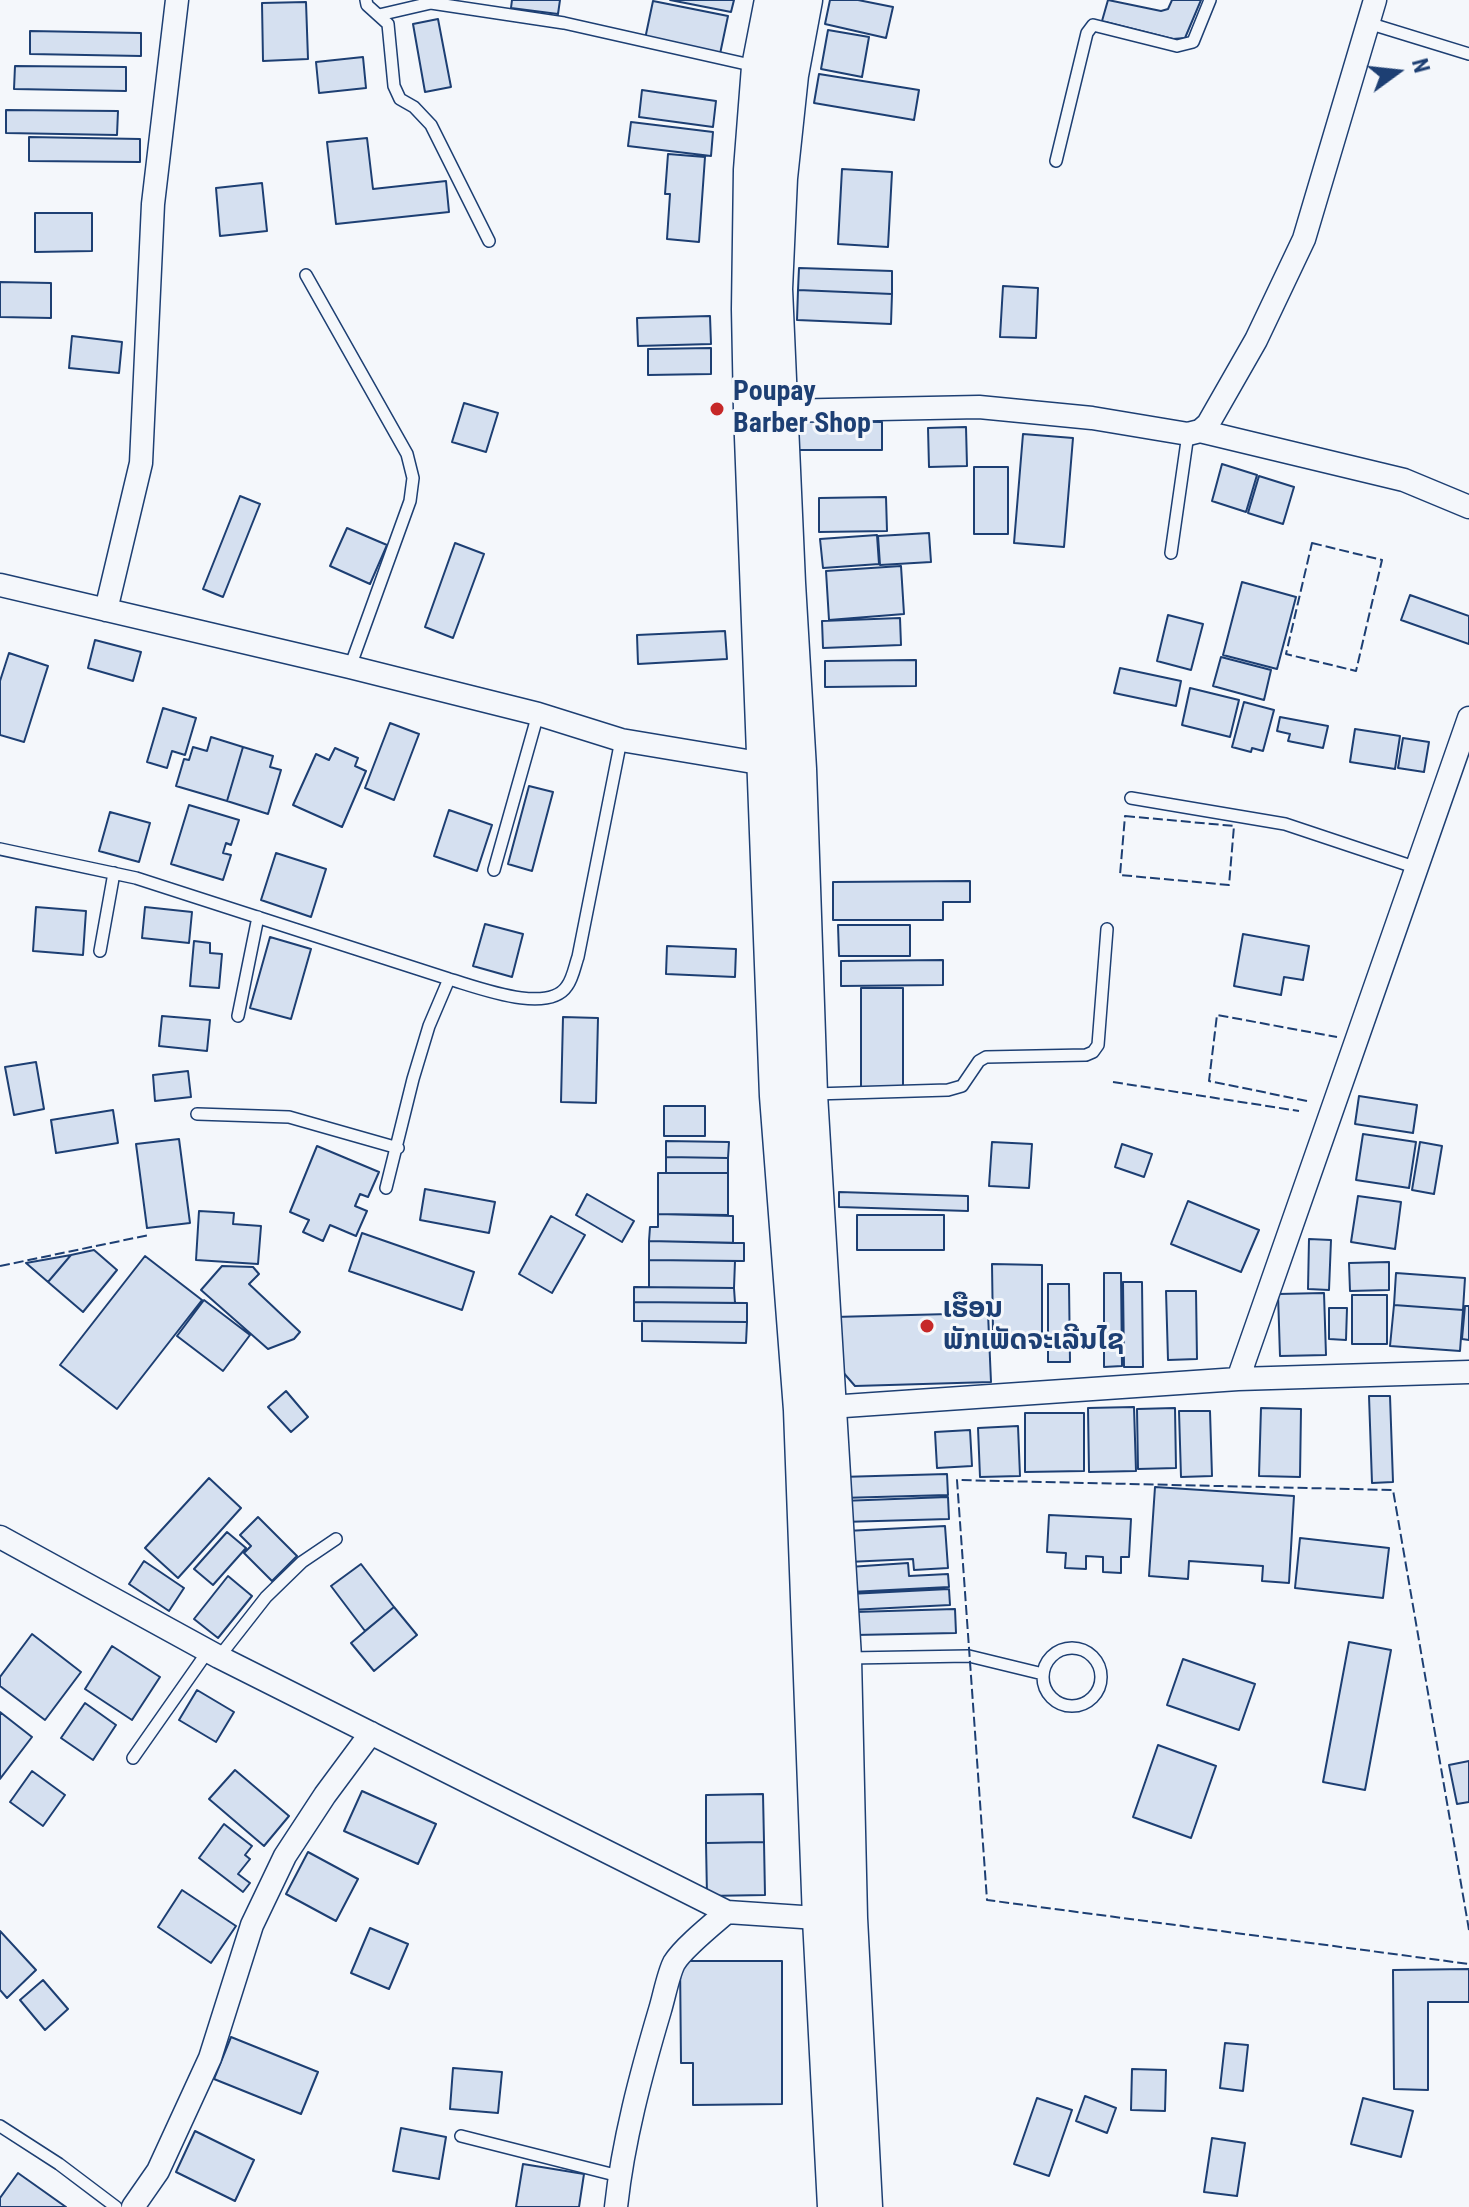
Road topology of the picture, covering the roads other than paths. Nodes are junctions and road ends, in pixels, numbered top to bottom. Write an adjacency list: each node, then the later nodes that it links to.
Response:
1 (177, 0): 19 (street)
2 (366, 0): 7 (lane)
3 (773, 0): 10 (highway)
4 (804, 0): 14 (highway)
5 (1210, 0): 11 (lane)
6 (1375, 0): 8 (street)
7 (379, 15): 10 (lane); 12 (lane)
8 (1368, 23): 9 (lane); 15 (street)
9 (1469, 54)
10 (760, 67): 24 (highway)
11 (1056, 161)
12 (489, 241)
13 (306, 275): 20 (lane)
14 (778, 411): 15 (street); 24 (highway)
15 (1194, 432): 16 (street); 17 (lane)
16 (1469, 507)
17 (1171, 553)
18 (0, 585): 19 (street)
19 (106, 610): 20 (street)
20 (350, 667): 21 (street)
21 (538, 714): 23 (street); 28 (lane)
22 (1469, 718): 27 (street)
23 (621, 740): 24 (street); 33 (lane)
24 (782, 766): 35 (highway); 41 (highway)
25 (1131, 798): 27 (lane)
26 (0, 849): 29 (lane)
27 (1417, 868): 40 (street)
28 (494, 870)
29 (114, 873): 30 (lane); 32 (lane)
30 (258, 917): 33 (lane); 34 (lane)
31 (1107, 929): 35 (lane)
32 (100, 951)
33 (449, 979): 37 (lane)
34 (238, 1016)
35 (809, 1094): 41 (highway)
36 (197, 1114): 37 (lane)
37 (398, 1148): 38 (lane)
38 (386, 1188)
39 (1469, 1372): 40 (street)
40 (1238, 1379): 41 (street)
41 (816, 1408): 45 (highway)
42 (0, 1537): 44 (street)
43 (336, 1539): 44 (lane)
44 (214, 1654): 47 (street); 48 (lane)
45 (828, 1658): 46 (lane); 50 (highway)
46 (1043, 1674): 46 (lane)
47 (371, 1733): 49 (street); 55 (street)
48 (133, 1758)
49 (727, 1912): 50 (street); 53 (street)
50 (835, 1919): 57 (highway); 58 (highway)
51 (0, 2126): 54 (lane)
52 (461, 2136): 53 (lane)
53 (619, 2176): 56 (street)
54 (116, 2207)
55 (133, 2207)
56 (616, 2207)
57 (836, 2207)
58 (864, 2207)

